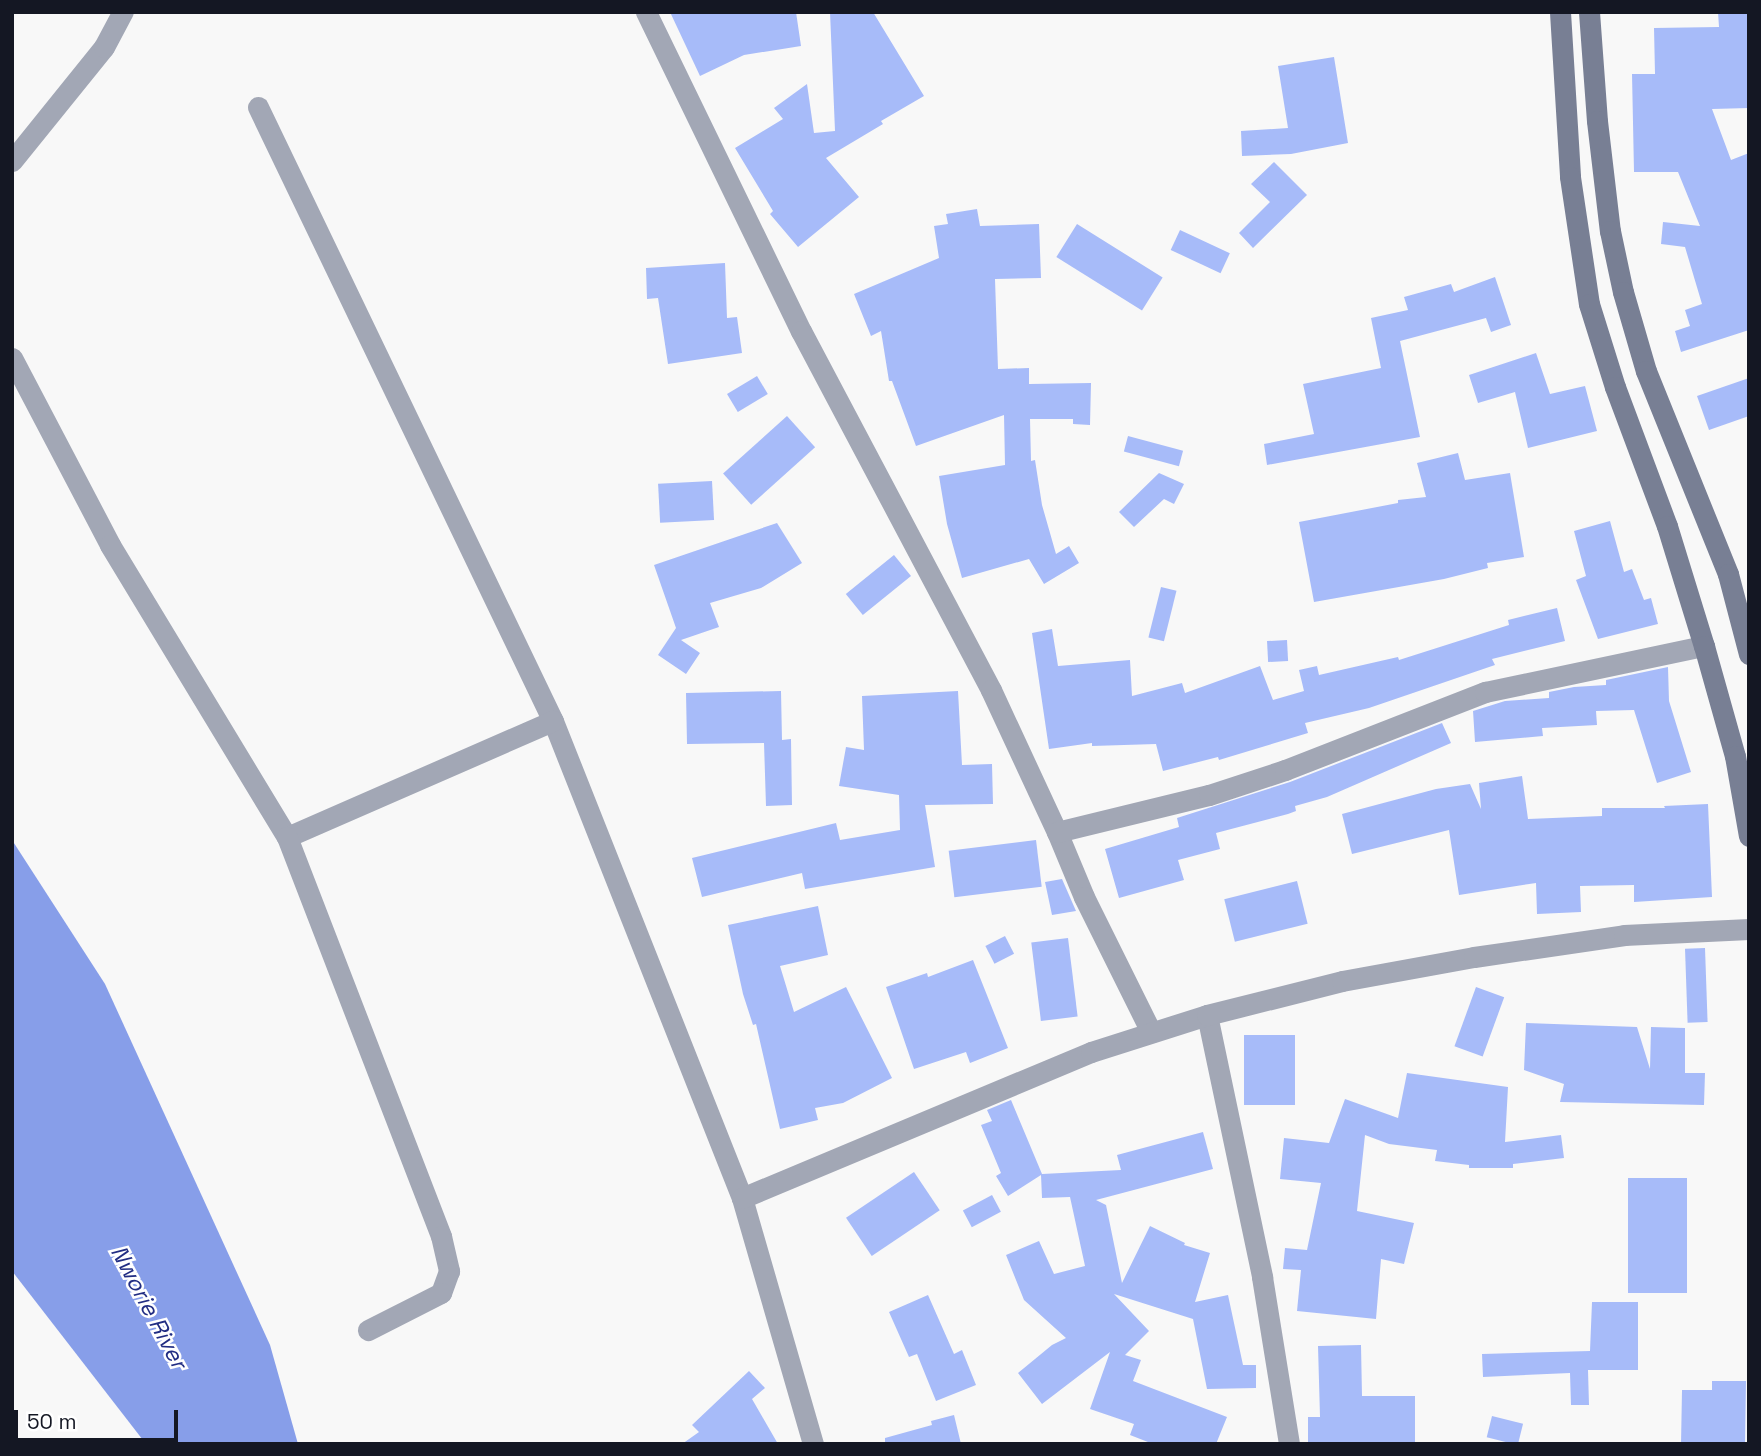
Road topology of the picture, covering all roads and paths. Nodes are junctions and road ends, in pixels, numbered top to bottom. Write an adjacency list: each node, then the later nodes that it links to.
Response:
1 (123, 12): 6 (street)
2 (646, 12): 11 (street)
3 (1560, 12): 8 (main road)
4 (1589, 12): 9 (main road)
5 (258, 107): 10 (street)
6 (12, 161)
7 (12, 358): 13 (street)
8 (1704, 646): 11 (street); 12 (main road)
9 (1749, 654)
10 (553, 721): 13 (street); 17 (street)
11 (1057, 832): 16 (street)
12 (1749, 836)
13 (286, 837): 18 (street)
14 (1749, 929): 15 (street)
15 (1207, 1015): 16 (street); 20 (street)
16 (1151, 1032): 17 (street)
17 (742, 1199): 19 (street)
18 (368, 1330)
19 (813, 1444)
20 (1289, 1444)

